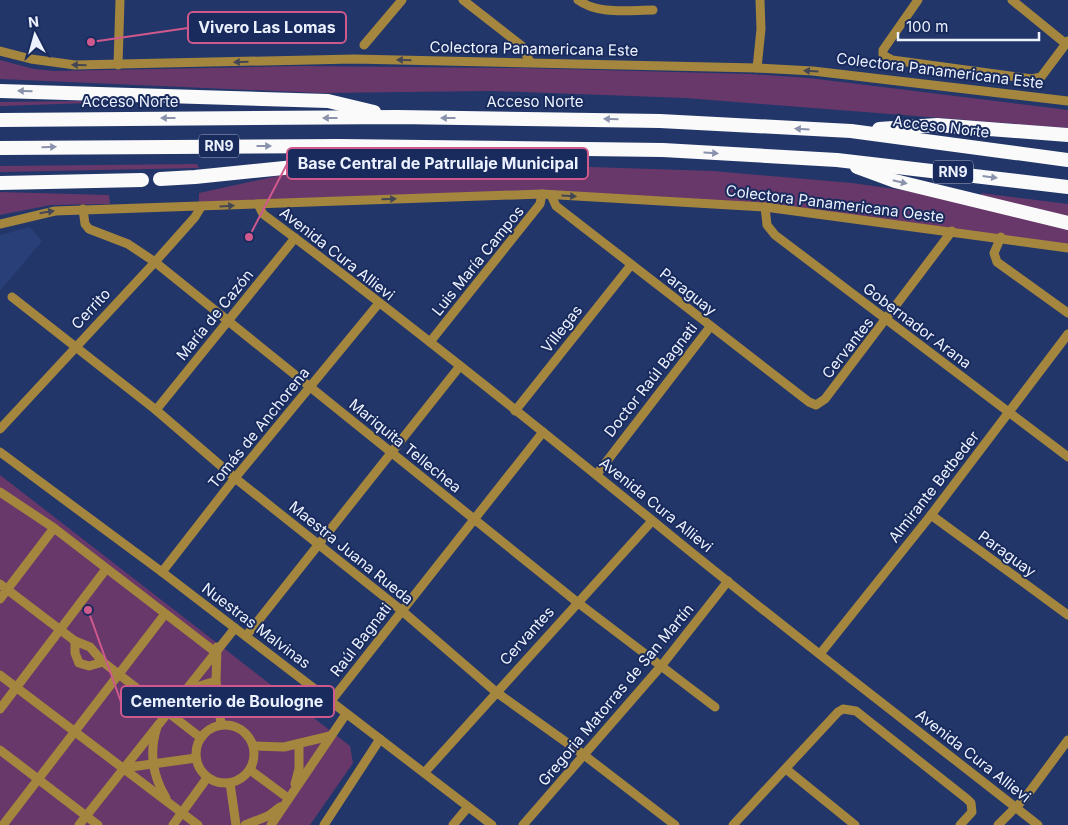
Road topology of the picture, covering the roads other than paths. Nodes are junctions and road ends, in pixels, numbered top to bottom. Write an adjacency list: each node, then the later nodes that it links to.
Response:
1 (120, 0): 13 (street)
2 (402, 0): 10 (street)
3 (463, 0): 12 (street)
4 (578, 0): 8 (street)
5 (760, 0): 14 (street)
6 (918, 0): 9 (street)
7 (1012, 0): 9 (street)
8 (653, 10)
9 (1067, 43)
10 (364, 45)
11 (0, 51): 13 (street, Colectora Panamericana Este, one-way to 11)
12 (530, 62): 13 (street, Colectora Panamericana Este, one-way to 13); 14 (street, Colectora Panamericana Este)
13 (118, 65)
14 (757, 68): 16 (street, Colectora Panamericana Este, one-way to 14)
15 (0, 91): 17 (highway, one-way to 15)
16 (1068, 101)
17 (397, 117): 18 (highway, Acceso Norte / RN9, one-way to 18); 19 (highway, Acceso Norte / RN9, one-way to 17)
18 (0, 120)
19 (851, 131): 20 (highway); 24 (highway, Acceso Norte / RN9)
20 (1068, 135)
21 (438, 146): 22 (highway, RN9, one-way to 21); 23 (highway, RN9, one-way to 23); 25 (highway)
22 (0, 148)
23 (837, 160): 28 (highway, RN9, one-way to 28); 34 (highway, one-way to 34)
24 (1068, 160)
25 (160, 179)
26 (142, 180): 27 (highway)
27 (0, 183)
28 (1068, 187)
29 (546, 194): 30 (street, Colectora Panamericana Oeste, one-way to 29); 32 (street, Colectora Panamericana Oeste, one-way to 32); 41 (street, Paraguay); 49 (street, Luis María Campos)
30 (258, 204): 31 (street, Colectora Panamericana Oeste, one-way to 30); 38 (street, Avenida Cura Allievi)
31 (201, 207): 33 (street, Colectora Panamericana Oeste); 40 (street, Cerrito)
32 (765, 207): 36 (street, Colectora Panamericana Oeste); 45 (street, Gobernador Arana)
33 (82, 209): 35 (street, Colectora Panamericana Oeste, one-way to 33); 40 (street, Mariquita Tellechea)
34 (1068, 223)
35 (0, 224)
36 (952, 231): 37 (street, Colectora Panamericana Oeste); 45 (street, Cervantes)
37 (1001, 237): 39 (street, Colectora Panamericana Oeste); 44 (street)
38 (295, 238): 43 (street, Avenida Cura Allievi); 46 (street, María de Cazón)
39 (1068, 248)
40 (155, 262): 46 (street, Mariquita Tellechea); 50 (street, Cerrito)
41 (631, 265): 47 (street, Paraguay); 55 (street, Villegas)
42 (12, 297): 50 (street, Maestra Juana Rueda)
43 (379, 303): 49 (street, Avenida Cura Allievi); 52 (street, Tomás de Anchorena)
44 (1068, 313)
45 (886, 321): 53 (street, Cervantes); 56 (street, Gobernador Arana)
46 (228, 322): 52 (street, Mariquita Tellechea); 54 (street, María de Cazón)
47 (710, 327): 53 (street, Paraguay); 62 (street, Doctor Raúl Bagnati)
48 (1068, 334): 56 (street, Almirante Betbeder)
49 (430, 342): 51 (street, Avenida Cura Allievi)
50 (75, 346): 54 (street, Maestra Juana Rueda); 57 (street, Cerrito)
51 (460, 366): 55 (street, Avenida Cura Allievi); 59 (street)
52 (309, 387): 59 (street, Mariquita Tellechea); 63 (street, Tomás de Anchorena)
53 (816, 405)
54 (156, 410): 63 (street, Maestra Juana Rueda)
55 (515, 410): 58 (street, Avenida Cura Allievi)
56 (1009, 413): 61 (street, Gobernador Arana); 65 (street, Almirante Betbeder)
57 (0, 429)
58 (543, 432): 62 (street, Avenida Cura Allievi); 66 (street, Raúl Bagnati)
59 (390, 451): 66 (street, Mariquita Tellechea); 69 (street)
60 (0, 452): 71 (street, Nuestras Malvinas)
61 (1068, 457)
62 (597, 474): 67 (street, Avenida Cura Allievi)
63 (235, 478): 69 (street, Maestra Juana Rueda); 71 (street, Tomás de Anchorena)
64 (0, 492): 68 (street)
65 (931, 515): 78 (street, Paraguay); 84 (street, Almirante Betbeder)
66 (474, 519): 75 (street, Mariquita Tellechea); 76 (street, Raúl Bagnati)
67 (652, 521): 72 (street, Avenida Cura Allievi); 75 (street, Cervantes)
68 (54, 528): 70 (street); 73 (street)
69 (318, 545): 76 (street, Maestra Juana Rueda); 81 (street)
70 (106, 569): 77 (street); 80 (street)
71 (162, 572): 79 (street, Nuestras Malvinas)
72 (728, 581): 84 (street, Avenida Cura Allievi); 86 (street, Gregoria Matorras de San Martín)
73 (4, 586): 74 (street); 80 (street)
74 (0, 599)
75 (576, 602): 86 (street, Mariquita Tellechea); 91 (street, Cervantes)
76 (401, 610): 91 (street, Maestra Juana Rueda); 93 (street, Raúl Bagnati)
77 (165, 614): 83 (street); 87 (street)
78 (1068, 615)
79 (235, 628): 81 (street, Nuestras Malvinas); 83 (street)
80 (60, 629): 82 (street); 90 (street)
81 (246, 636): 93 (street, Nuestras Malvinas)
82 (75, 641): 85 (street); 85 (street)
83 (215, 649): 89 (street); 92 (street)
84 (820, 654): 121 (street, Avenida Cura Allievi)
85 (103, 662): 87 (street)
86 (662, 665): 94 (street, Mariquita Tellechea); 108 (street, Gregoria Matorras de San Martín)
87 (119, 674): 96 (street); 100 (street)
88 (0, 675): 90 (street)
89 (216, 681): 92 (street); 99 (street)
90 (16, 687): 95 (street); 100 (street)
91 (496, 692): 108 (street, Maestra Juana Rueda); 114 (street, Cervantes)
92 (177, 698): 96 (street)
93 (331, 701): 97 (street, Nuestras Malvinas)
94 (716, 707)
95 (0, 709)
96 (168, 710): 98 (street); 102 (street)
97 (346, 714): 101 (street); 103 (street, Nuestras Malvinas)
98 (159, 722): 110 (street); 111 (street)
99 (221, 725): 102 (street); 106 (street)
100 (75, 731): 111 (street); 116 (street)
101 (330, 736): 105 (street); 118 (street)
102 (201, 738): 109 (street)
103 (380, 739): 114 (street, Nuestras Malvinas); 133 (street)
104 (1068, 740): 121 (street)
105 (299, 744): 106 (street); 118 (street)
106 (254, 746): 113 (street)
107 (0, 750): 116 (street)
108 (584, 755): 136 (street, Gregoria Matorras de San Martín); 137 (street, Maestra Juana Rueda)
109 (196, 758): 110 (street); 115 (street)
110 (153, 764): 111 (street); 119 (street)
111 (123, 768): 119 (street); 123 (street)
112 (786, 769): 138 (street); 139 (street); 140 (street)
113 (250, 770): 117 (street); 118 (street)
114 (425, 772): 120 (street, Nuestras Malvinas)
115 (207, 778): 117 (street); 122 (street)
116 (38, 779): 123 (street); 125 (street)
117 (230, 784): 130 (street)
118 (288, 798): 131 (street); 132 (street)
119 (171, 804): 122 (street)
120 (468, 807): 134 (street); 135 (street, Nuestras Malvinas)
121 (1016, 807): 141 (street); 142 (street, Avenida Cura Allievi)
122 (182, 813): 124 (street); 128 (street)
123 (86, 816): 126 (street); 127 (street)
124 (196, 823): 129 (street)
125 (3, 825)
126 (79, 825)
127 (98, 825)
128 (173, 825)
129 (203, 825)
130 (236, 825)
131 (245, 825)
132 (271, 825)
133 (324, 825)
134 (453, 825)
135 (492, 825)
136 (523, 825)
137 (675, 825)
138 (733, 825)
139 (855, 825)
140 (960, 825)
141 (998, 825)
142 (1038, 825)

